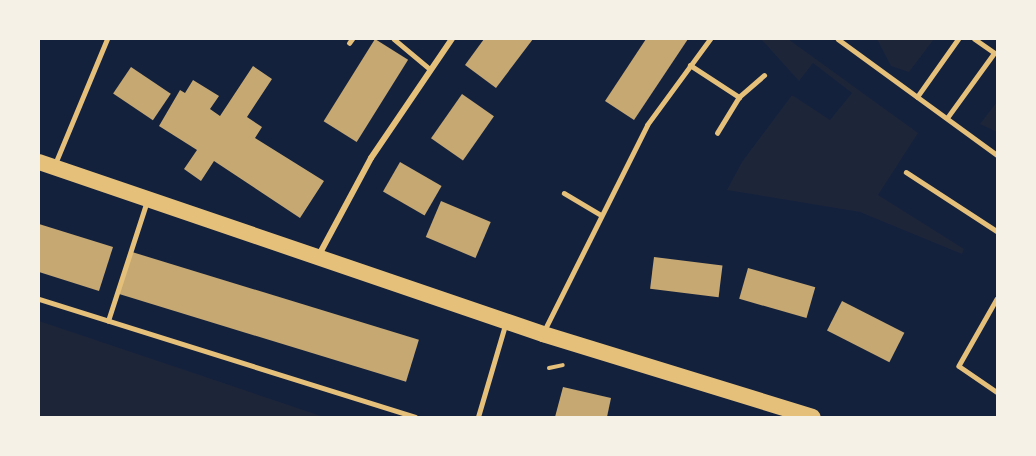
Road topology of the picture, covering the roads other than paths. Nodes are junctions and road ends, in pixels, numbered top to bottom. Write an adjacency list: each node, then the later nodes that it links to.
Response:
1 (107, 39): 16 (lane)
2 (394, 39): 9 (lane)
3 (452, 39): 9 (street)
4 (710, 39): 8 (lane)
5 (838, 39): 12 (lane)
6 (958, 39): 12 (lane)
7 (974, 39): 13 (lane)
8 (690, 65): 11 (lane); 20 (lane)
9 (430, 69): 22 (street)
10 (764, 75): 11 (lane)
11 (739, 97): 14 (lane)
12 (917, 97): 13 (lane)
13 (947, 118): 15 (lane)
14 (717, 133)
15 (997, 155)
16 (47, 164): 19 (highway)
17 (906, 172): 21 (lane)
18 (564, 193): 20 (lane)
19 (148, 198): 22 (highway); 25 (lane)
20 (601, 214): 27 (lane)
21 (997, 231)
22 (318, 257): 26 (highway)
23 (39, 299): 25 (lane)
24 (997, 299): 28 (lane)
25 (108, 321): 29 (lane)
26 (506, 322): 27 (highway); 30 (lane)
27 (543, 334): 31 (highway)
28 (997, 392)
29 (415, 417)
30 (478, 417)
31 (813, 417)

